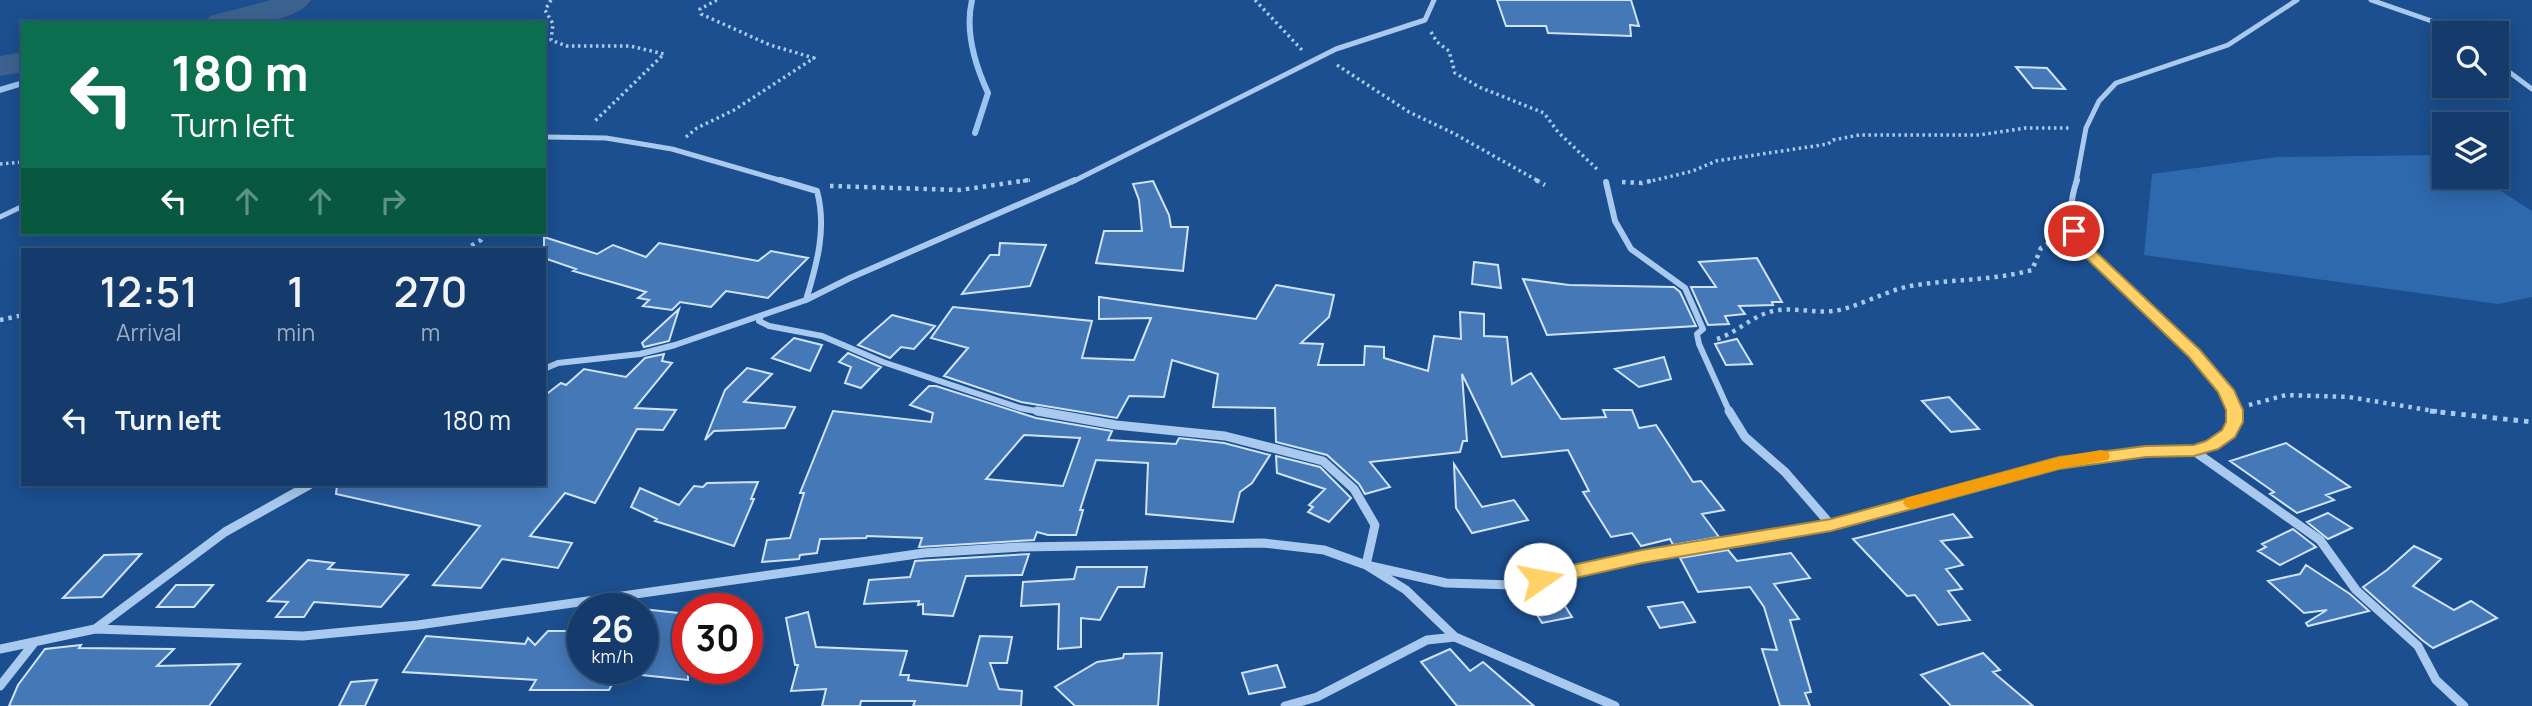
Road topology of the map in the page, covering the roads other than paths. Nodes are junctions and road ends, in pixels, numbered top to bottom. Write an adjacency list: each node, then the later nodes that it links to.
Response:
1 (1434, 0): 11 (street)
2 (2297, 0): 14 (street)
3 (2371, 0): 4 (street)
4 (2432, 21)
5 (2509, 72): 6 (street)
6 (2532, 89)
7 (546, 137): 11 (street)
8 (1606, 182): 16 (street)
9 (21, 207): 10 (lane)
10 (0, 217)
11 (806, 300): 12 (street)
12 (761, 316): 13 (street); 17 (street)
13 (546, 368)
14 (2194, 450): 16 (street); 25 (street)
15 (307, 486): 18 (street)
16 (1831, 525): 17 (street)
17 (1366, 565): 18 (street); 19 (street)
18 (95, 629): 20 (street)
19 (1455, 637): 23 (street); 24 (street)
20 (35, 642): 21 (street); 22 (street)
21 (0, 649)
22 (0, 686)
23 (1285, 706)
24 (1615, 706)
25 (2464, 706)

